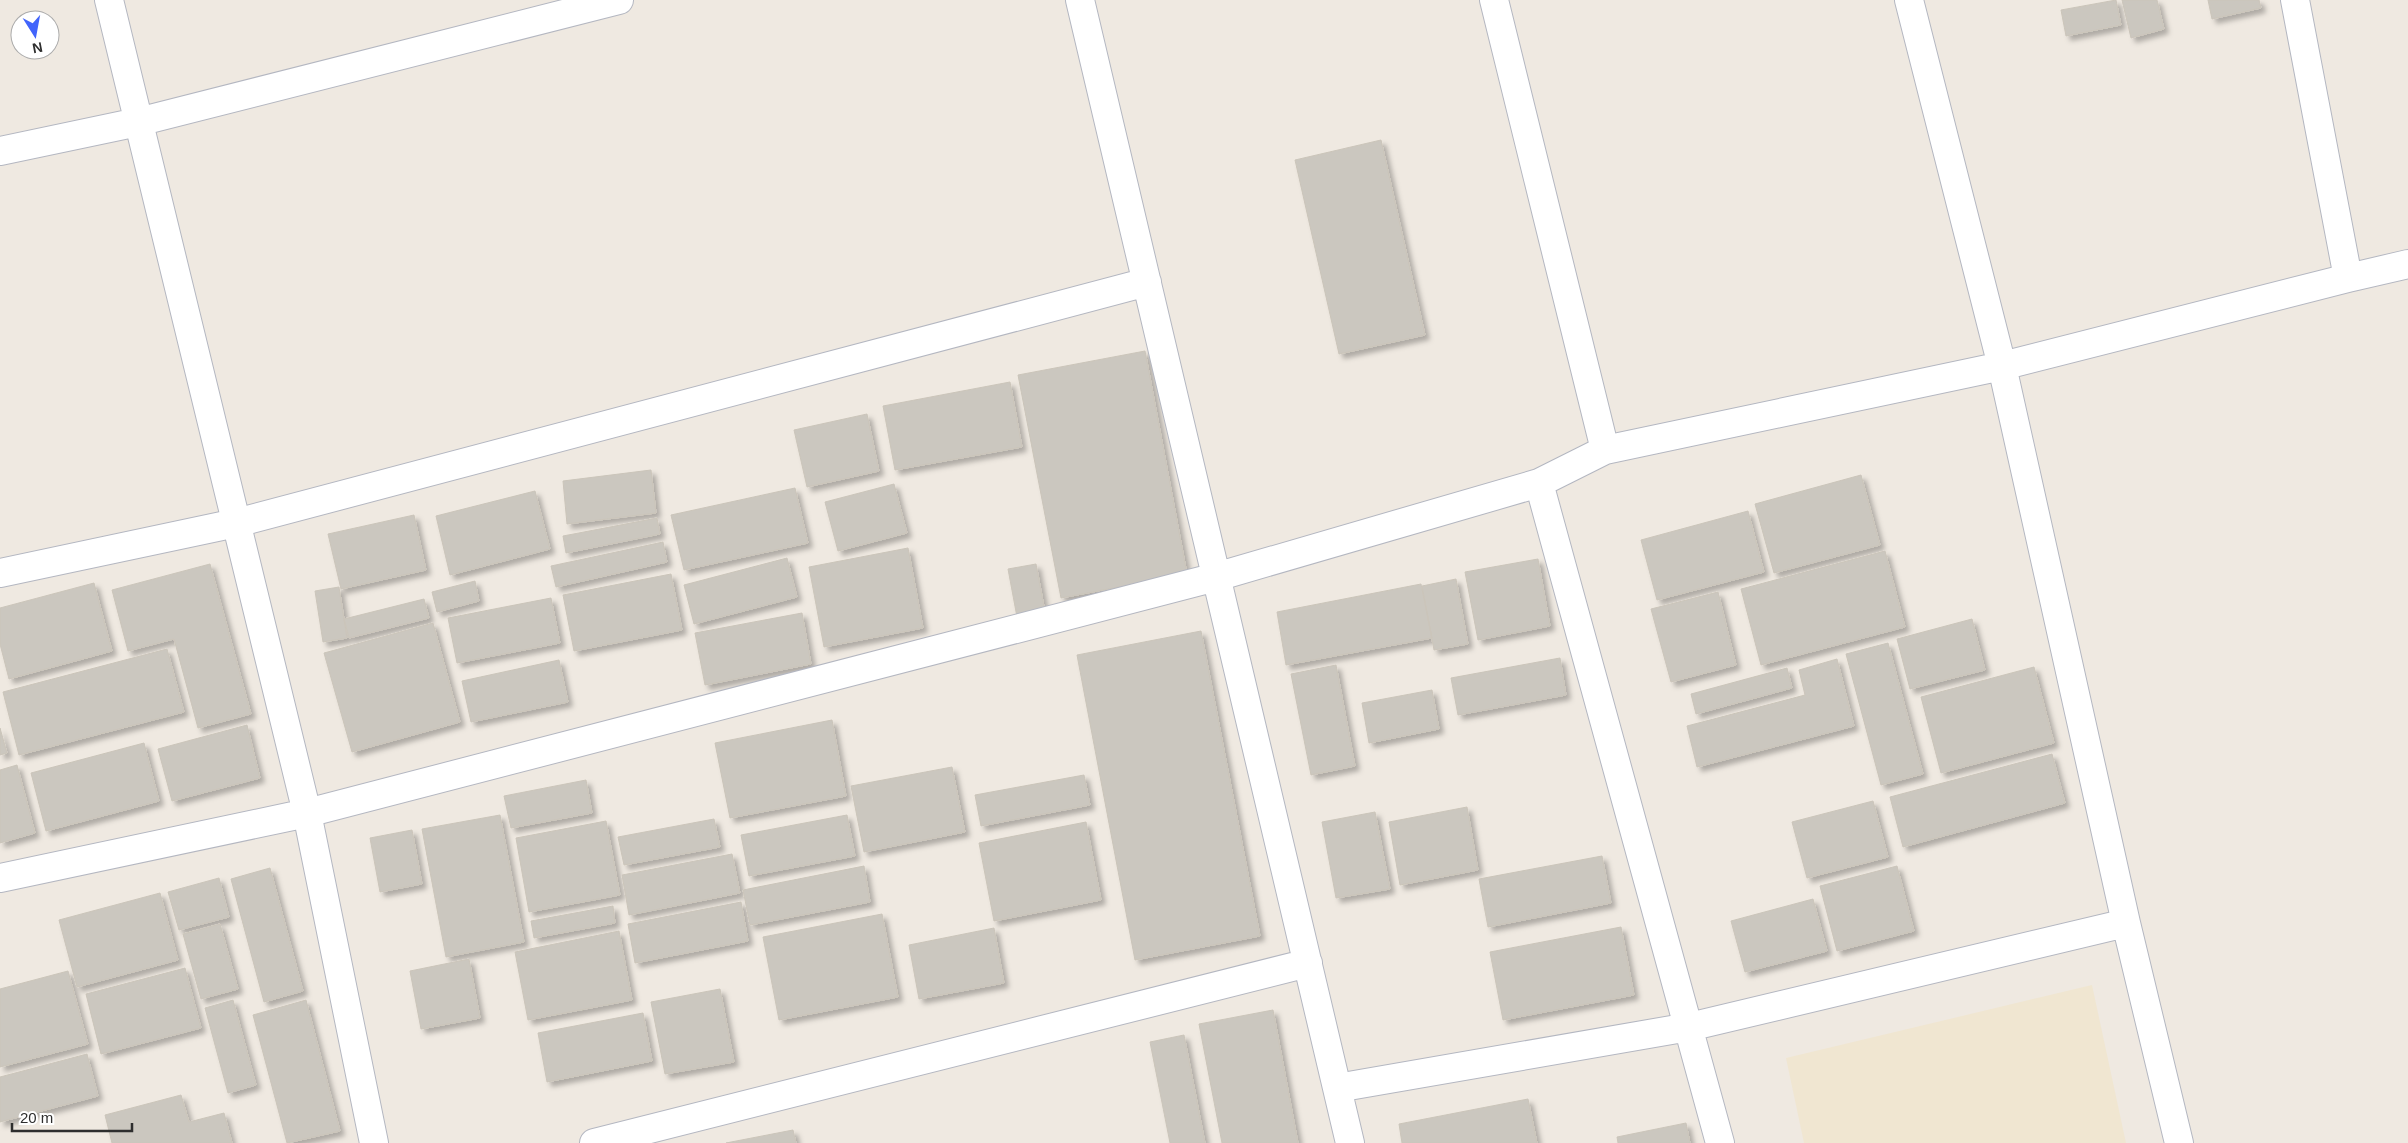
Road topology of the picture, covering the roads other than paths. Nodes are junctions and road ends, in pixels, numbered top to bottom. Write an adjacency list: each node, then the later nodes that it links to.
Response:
1 (109, 0): 7 (street)
2 (619, 0): 7 (street)
3 (1080, 0): 11 (street)
4 (1494, 0): 13 (street)
5 (1909, 0): 12 (street)
6 (2295, 0): 10 (street)
7 (138, 122): 8 (street); 15 (street)
8 (0, 151)
9 (2408, 264): 10 (street)
10 (2348, 278): 12 (street)
11 (1147, 282): 15 (street); 17 (street)
12 (2002, 366): 13 (street); 20 (street)
13 (1605, 450): 14 (street)
14 (1539, 483): 17 (street); 22 (street)
15 (236, 523): 16 (street); 18 (street)
16 (0, 573)
17 (1216, 577): 18 (street); 21 (street)
18 (307, 813): 19 (street); 24 (street)
19 (0, 878)
20 (2126, 923): 22 (street); 28 (street)
21 (1308, 963): 23 (street); 25 (street)
22 (1689, 1027): 23 (street); 27 (street)
23 (1337, 1088): 26 (street)
24 (374, 1143)
25 (594, 1143)
26 (1350, 1143)
27 (1720, 1143)
28 (2179, 1143)

